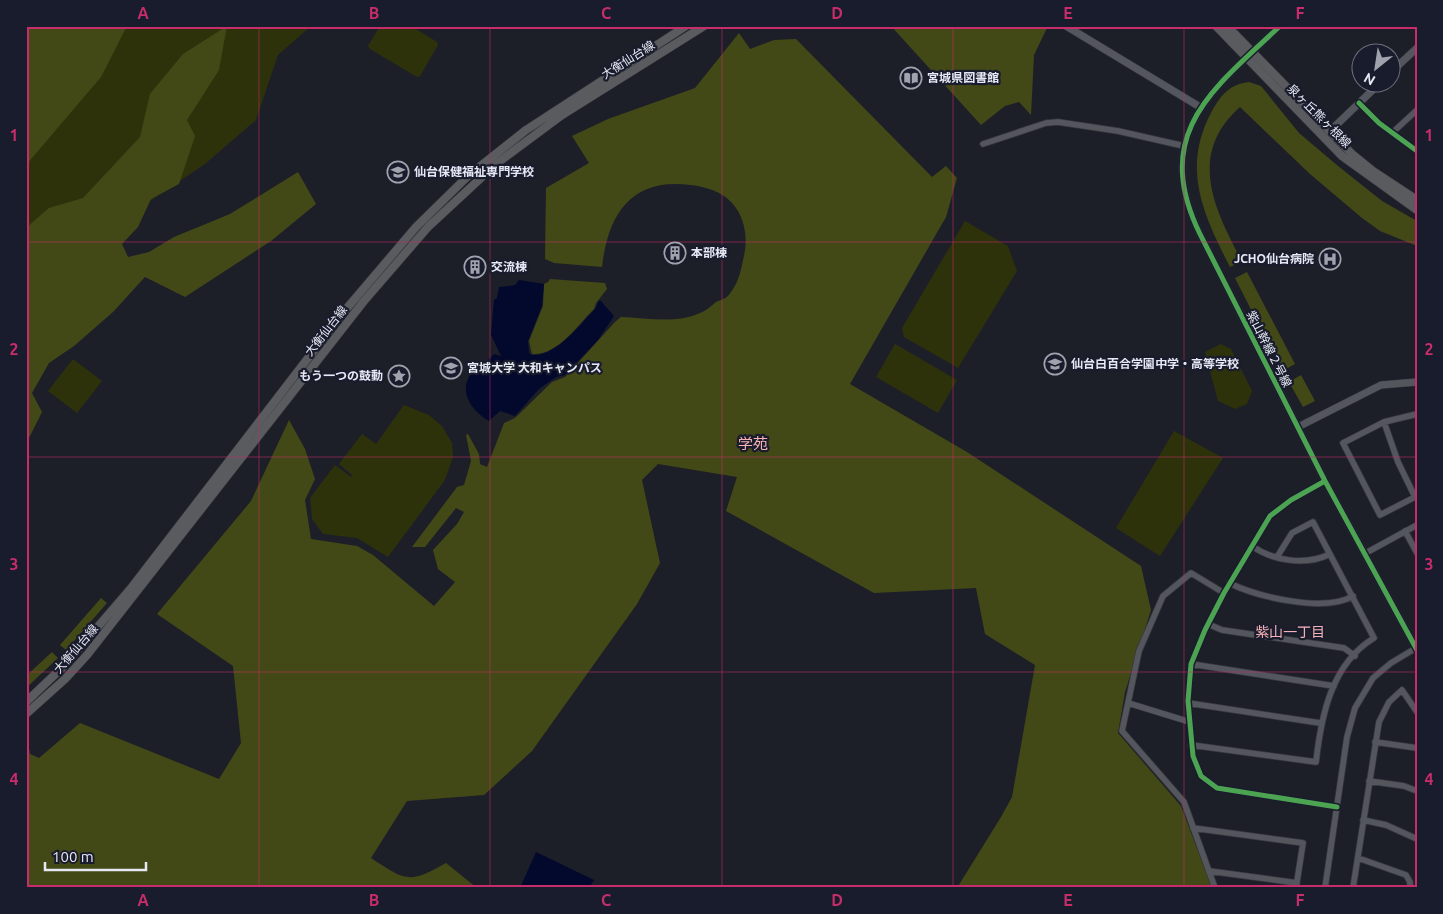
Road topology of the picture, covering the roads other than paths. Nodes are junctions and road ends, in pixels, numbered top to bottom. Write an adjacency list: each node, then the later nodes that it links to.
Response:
1 (686, 26): 42 (main road, 大衡仙台線)
2 (704, 26): 46 (main road, 大衡仙台線)
3 (1066, 26): 12 (street)
4 (1216, 26): 8 (main road, 泉ヶ丘熊ヶ根線)
5 (1227, 26): 8 (main road, 泉ヶ丘熊ヶ根線)
6 (1280, 26): 8 (street, 紫山幹線２号線)
7 (1417, 48): 9 (street)
8 (1249, 55): 12 (street, 紫山幹線２号線); 14 (main road, 泉ヶ丘熊ヶ根線); 20 (main road, 泉ヶ丘熊ヶ根線)
9 (1400, 64)
10 (1370, 92): 11 (street)
11 (1359, 103): 14 (street); 15 (street)
12 (1200, 108): 17 (street, 紫山幹線２号線)
13 (1417, 110): 15 (street)
14 (1328, 132): 19 (main road, 泉ヶ丘熊ヶ根線)
15 (1392, 133): 18 (street)
16 (983, 144): 17 (street)
17 (1184, 146): 24 (street, 紫山幹線２号線)
18 (1417, 151)
19 (1417, 200)
20 (1417, 210)
21 (1417, 382): 24 (street)
22 (1417, 414): 23 (street)
23 (1384, 422): 26 (street); 26 (street)
24 (1298, 428): 25 (street, 紫山幹線２号線)
25 (1326, 481): 29 (street); 32 (street, 紫山幹線２号線)
26 (1416, 496)
27 (1417, 525): 28 (street)
28 (1405, 531): 30 (street); 32 (street)
29 (1252, 546): 33 (street); 34 (street)
30 (1417, 553)
31 (1330, 554): 33 (street); 33 (street); 36 (street)
32 (1364, 554): 38 (street, 紫山幹線２号線)
33 (1277, 557)
34 (1229, 583): 35 (street); 36 (street)
35 (1224, 593): 37 (street); 43 (street)
36 (1353, 596): 39 (street)
37 (1208, 624): 39 (street); 40 (street)
38 (1416, 649): 54 (street)
39 (1355, 656): 41 (street)
40 (1191, 664): 41 (street); 44 (street)
41 (1334, 686): 48 (street)
42 (26, 702)
43 (1128, 703): 47 (street); 56 (street)
44 (1188, 703): 47 (street); 48 (street)
45 (1417, 712): 49 (street)
46 (26, 714)
47 (1190, 722): 50 (street)
48 (1320, 723): 50 (street)
49 (1375, 742): 51 (street); 52 (street)
50 (1192, 745): 54 (street)
51 (1417, 748)
52 (1369, 781): 53 (street); 55 (street)
53 (1417, 791)
54 (1337, 807): 62 (street)
55 (1363, 820): 57 (street); 58 (street)
56 (1193, 828): 59 (street); 60 (street)
57 (1417, 839)
58 (1358, 858): 63 (street); 64 (street)
59 (1209, 871): 60 (street); 61 (street)
60 (1297, 886)
61 (1215, 888)
62 (1325, 888)
63 (1353, 888)
64 (1410, 888)

